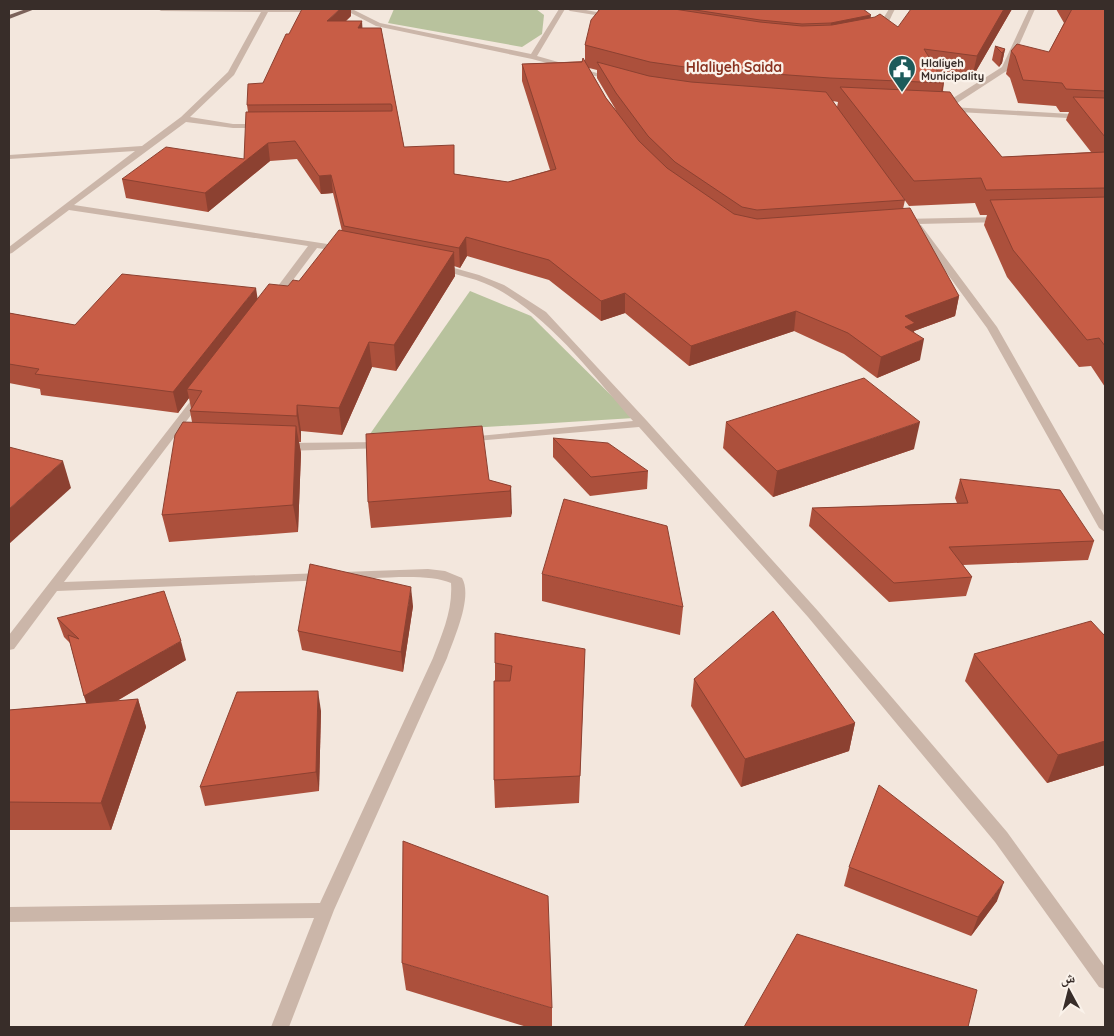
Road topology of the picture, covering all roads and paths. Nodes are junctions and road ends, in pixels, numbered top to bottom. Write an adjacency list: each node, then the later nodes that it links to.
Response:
1 (32, 9): 12 (main road)
2 (162, 9): 3 (street)
3 (266, 9): 9 (street); 20 (street)
4 (359, 9): 11 (street)
5 (562, 9): 15 (street)
6 (570, 9): 13 (street)
7 (892, 9): 14 (street)
8 (1032, 9): 18 (street)
9 (321, 10)
10 (339, 10): 11 (street)
11 (349, 10): 15 (street)
12 (9, 17)
13 (626, 18)
14 (869, 36)
15 (533, 57): 16 (street)
16 (623, 82)
17 (933, 109): 18 (street)
18 (942, 109): 19 (street)
19 (1105, 118)
20 (184, 119): 21 (street); 22 (street)
21 (272, 126)
22 (144, 148): 23 (street); 24 (street)
23 (9, 157)
24 (68, 207): 28 (street); 29 (street)
25 (911, 218): 26 (street); 27 (street); 38 (street)
26 (1010, 219)
27 (896, 223)
28 (315, 244): 30 (street); 32 (street)
29 (9, 251)
30 (352, 251)
31 (426, 264): 34 (street)
32 (267, 307)
33 (208, 386): 39 (street)
34 (643, 423): 35 (street); 43 (street)
35 (452, 442)
36 (271, 446): 37 (street)
37 (394, 446)
38 (1105, 528)
39 (54, 587): 40 (street); 41 (street)
40 (9, 645)
41 (325, 910): 42 (street); 44 (street)
42 (9, 915)
43 (1105, 981)
44 (280, 1027)

